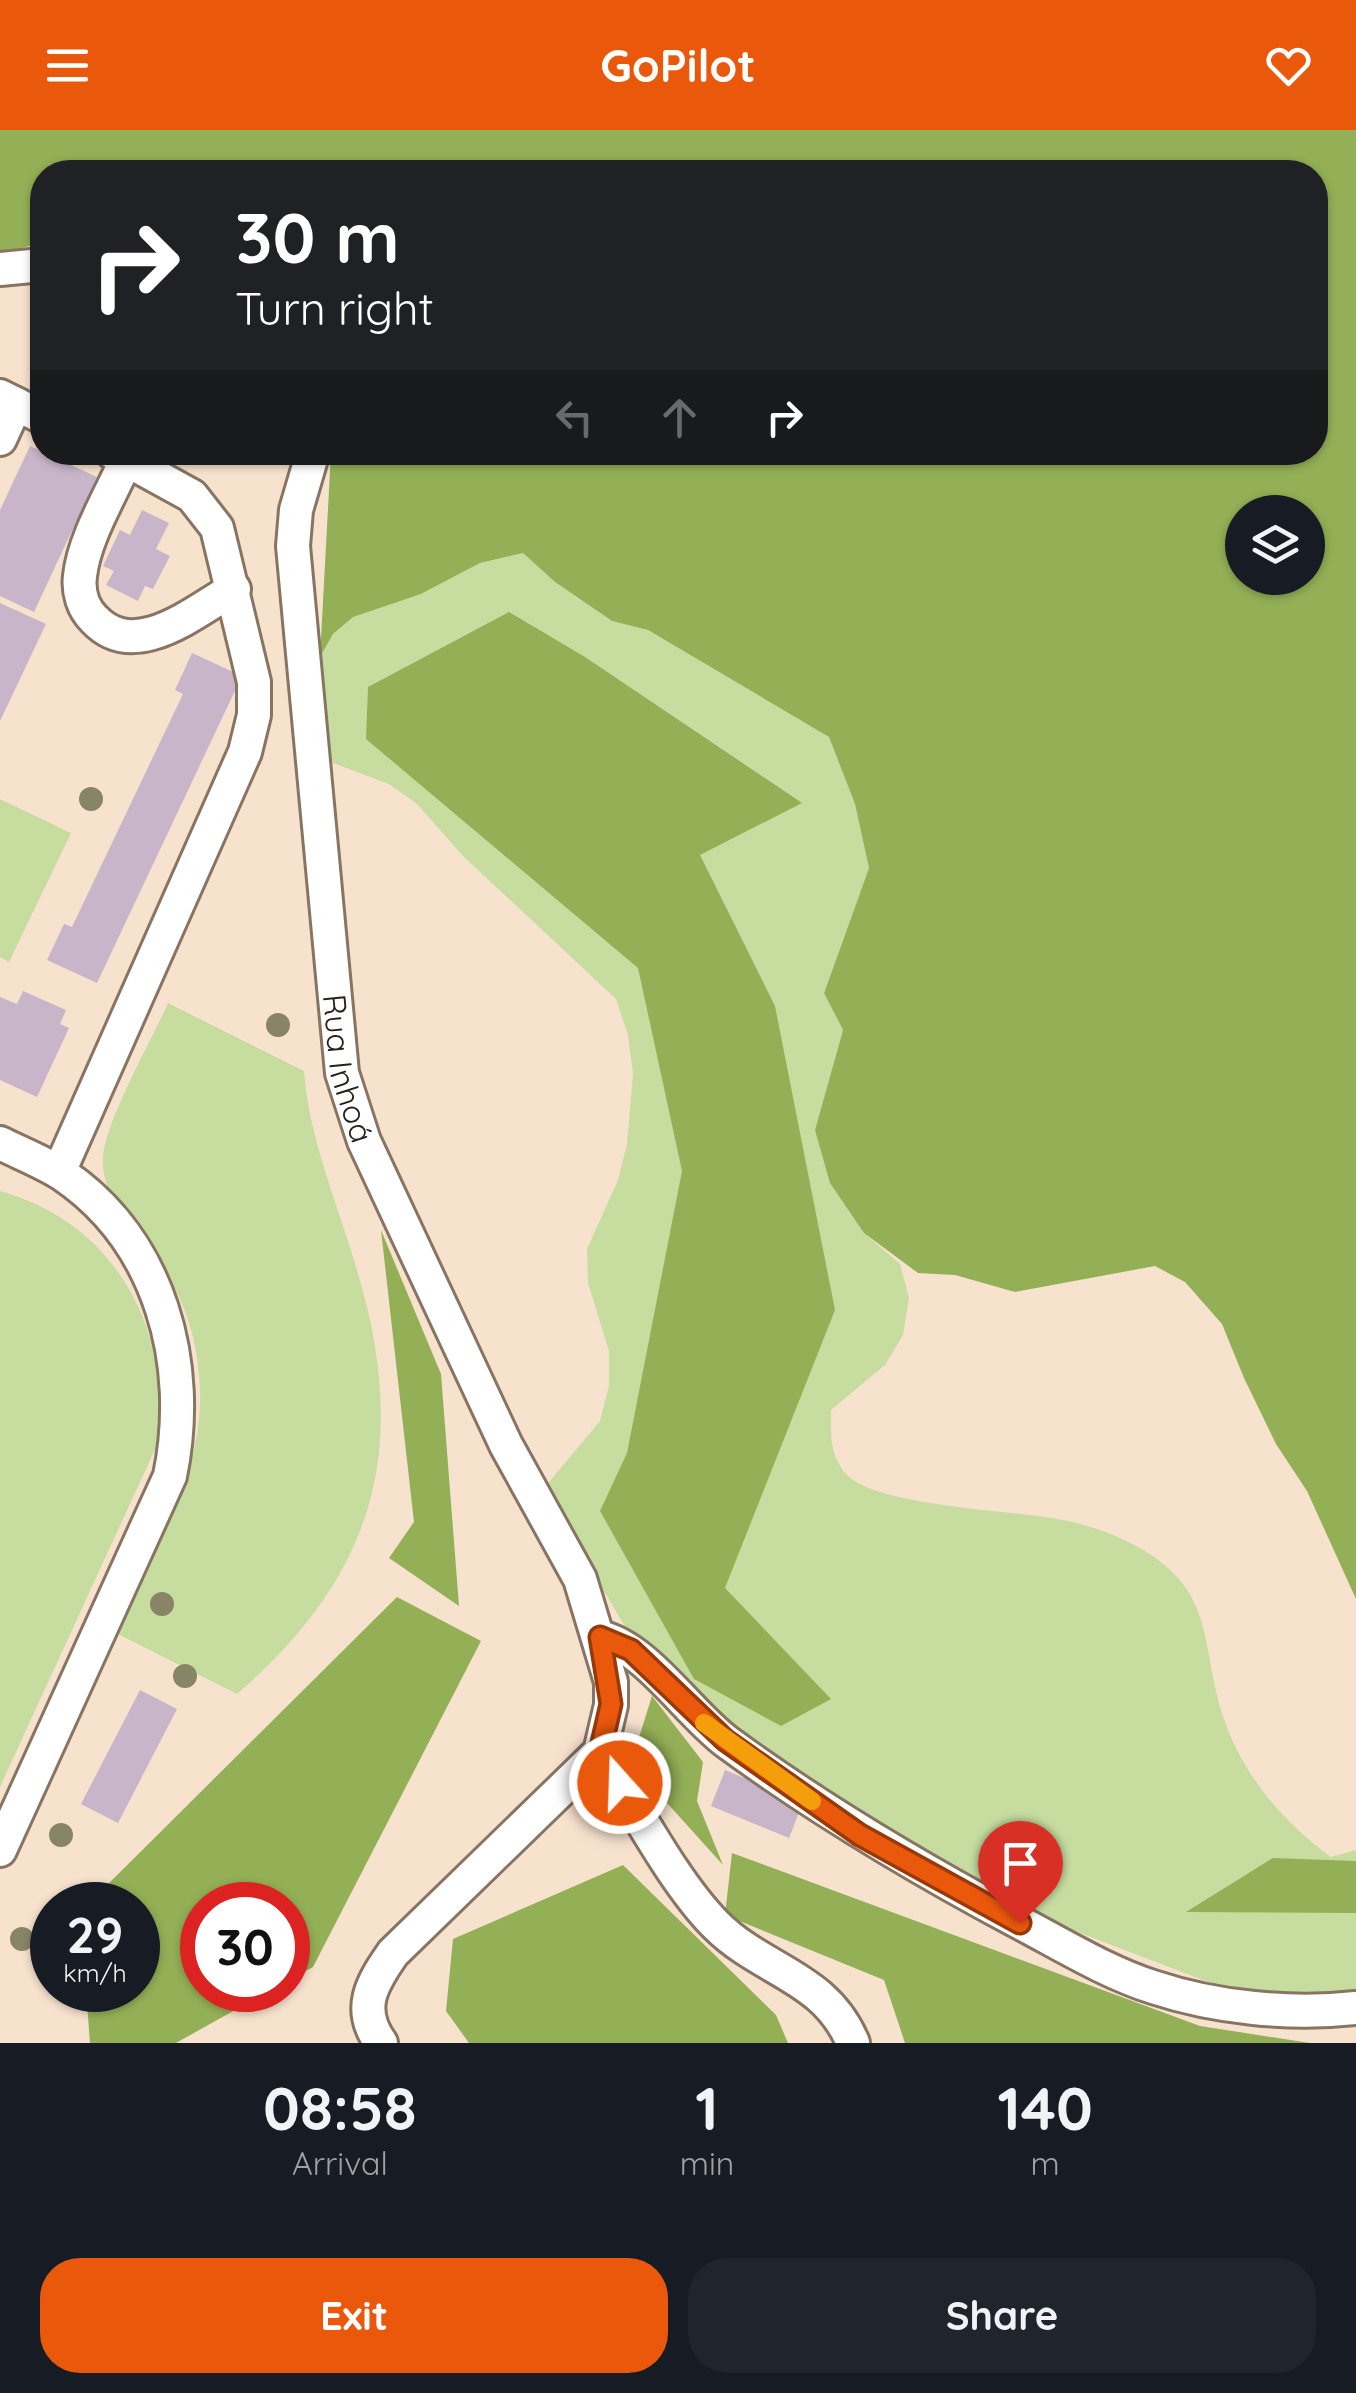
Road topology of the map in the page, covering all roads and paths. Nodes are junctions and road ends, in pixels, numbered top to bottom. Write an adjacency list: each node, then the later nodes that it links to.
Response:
1 (30, 266): 2 (street)
2 (0, 269)
3 (20, 406): 4 (street)
4 (0, 439)
5 (116, 465): 8 (street)
6 (137, 465): 8 (street)
7 (309, 465): 11 (street, Rua Inhoá)
8 (234, 589): 10 (street)
9 (0, 1143): 10 (street)
10 (59, 1172): 13 (street)
11 (600, 1637): 12 (street, Rua Inhoá); 14 (street)
12 (600, 1752): 15 (street); 16 (street)
13 (0, 1850)
14 (1356, 2008)
15 (381, 2043)
16 (854, 2043)

